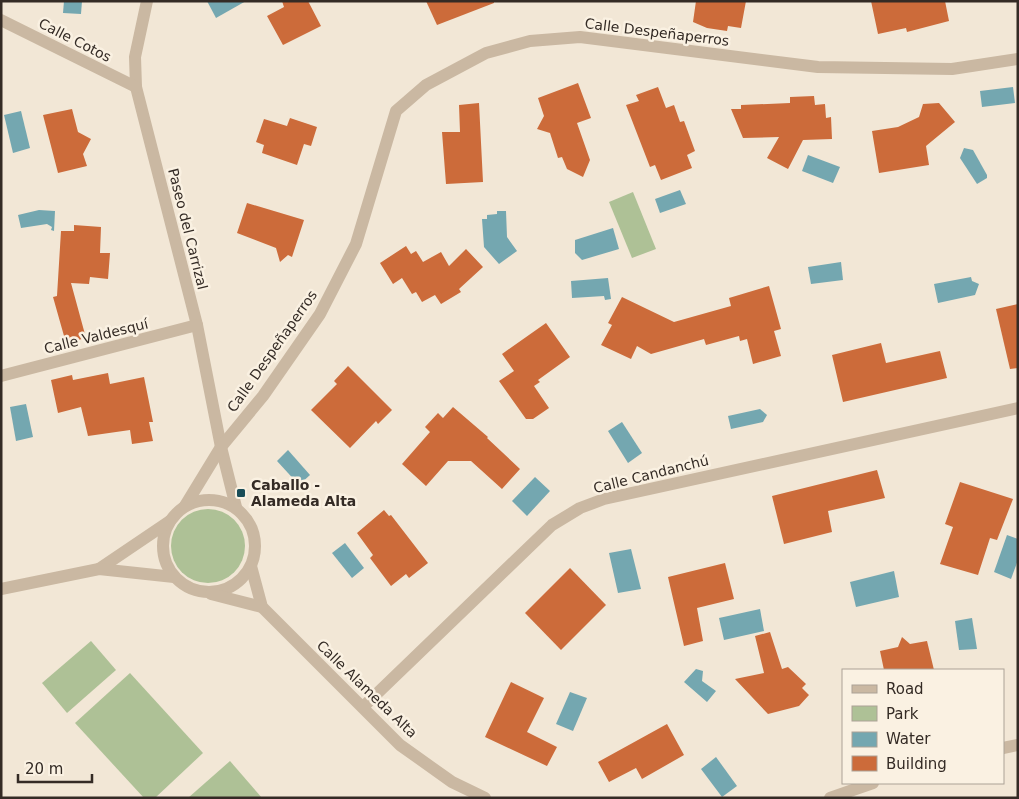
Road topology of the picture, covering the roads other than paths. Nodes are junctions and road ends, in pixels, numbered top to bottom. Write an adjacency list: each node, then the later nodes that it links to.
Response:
1 (146, 1): 3 (street, Paseo del Carrizal)
2 (156, 1): 3 (street, Paseo del Carrizal)
3 (144, 18): 6 (street, Paseo del Carrizal)
4 (1, 20): 6 (street, Calle Cotos)
5 (1018, 59): 10 (street, Calle Despeñaperros)
6 (136, 86): 7 (street, Paseo del Carrizal)
7 (197, 325): 8 (street, Calle Valdesquí); 10 (street, Paseo del Carrizal)
8 (1, 376)
9 (1018, 408): 20 (street, Calle Candanchú)
10 (221, 448): 11 (street); 12 (street, Paseo del Carrizal)
11 (185, 506): 12 (street); 13 (street)
12 (236, 507): 14 (street)
13 (170, 521): 15 (street); 16 (street)
14 (251, 566): 18 (street); 19 (street, Calle Alameda Alta)
15 (99, 568): 16 (street); 17 (street)
16 (174, 577): 18 (street)
17 (1, 589)
18 (204, 592): 19 (street)
19 (262, 606): 20 (street, Calle Alameda Alta)
20 (362, 707): 24 (street, Calle Alameda Alta)
21 (1018, 745): 22 (street)
22 (1004, 748)
23 (870, 784): 25 (street)
24 (485, 798)
25 (830, 798)

